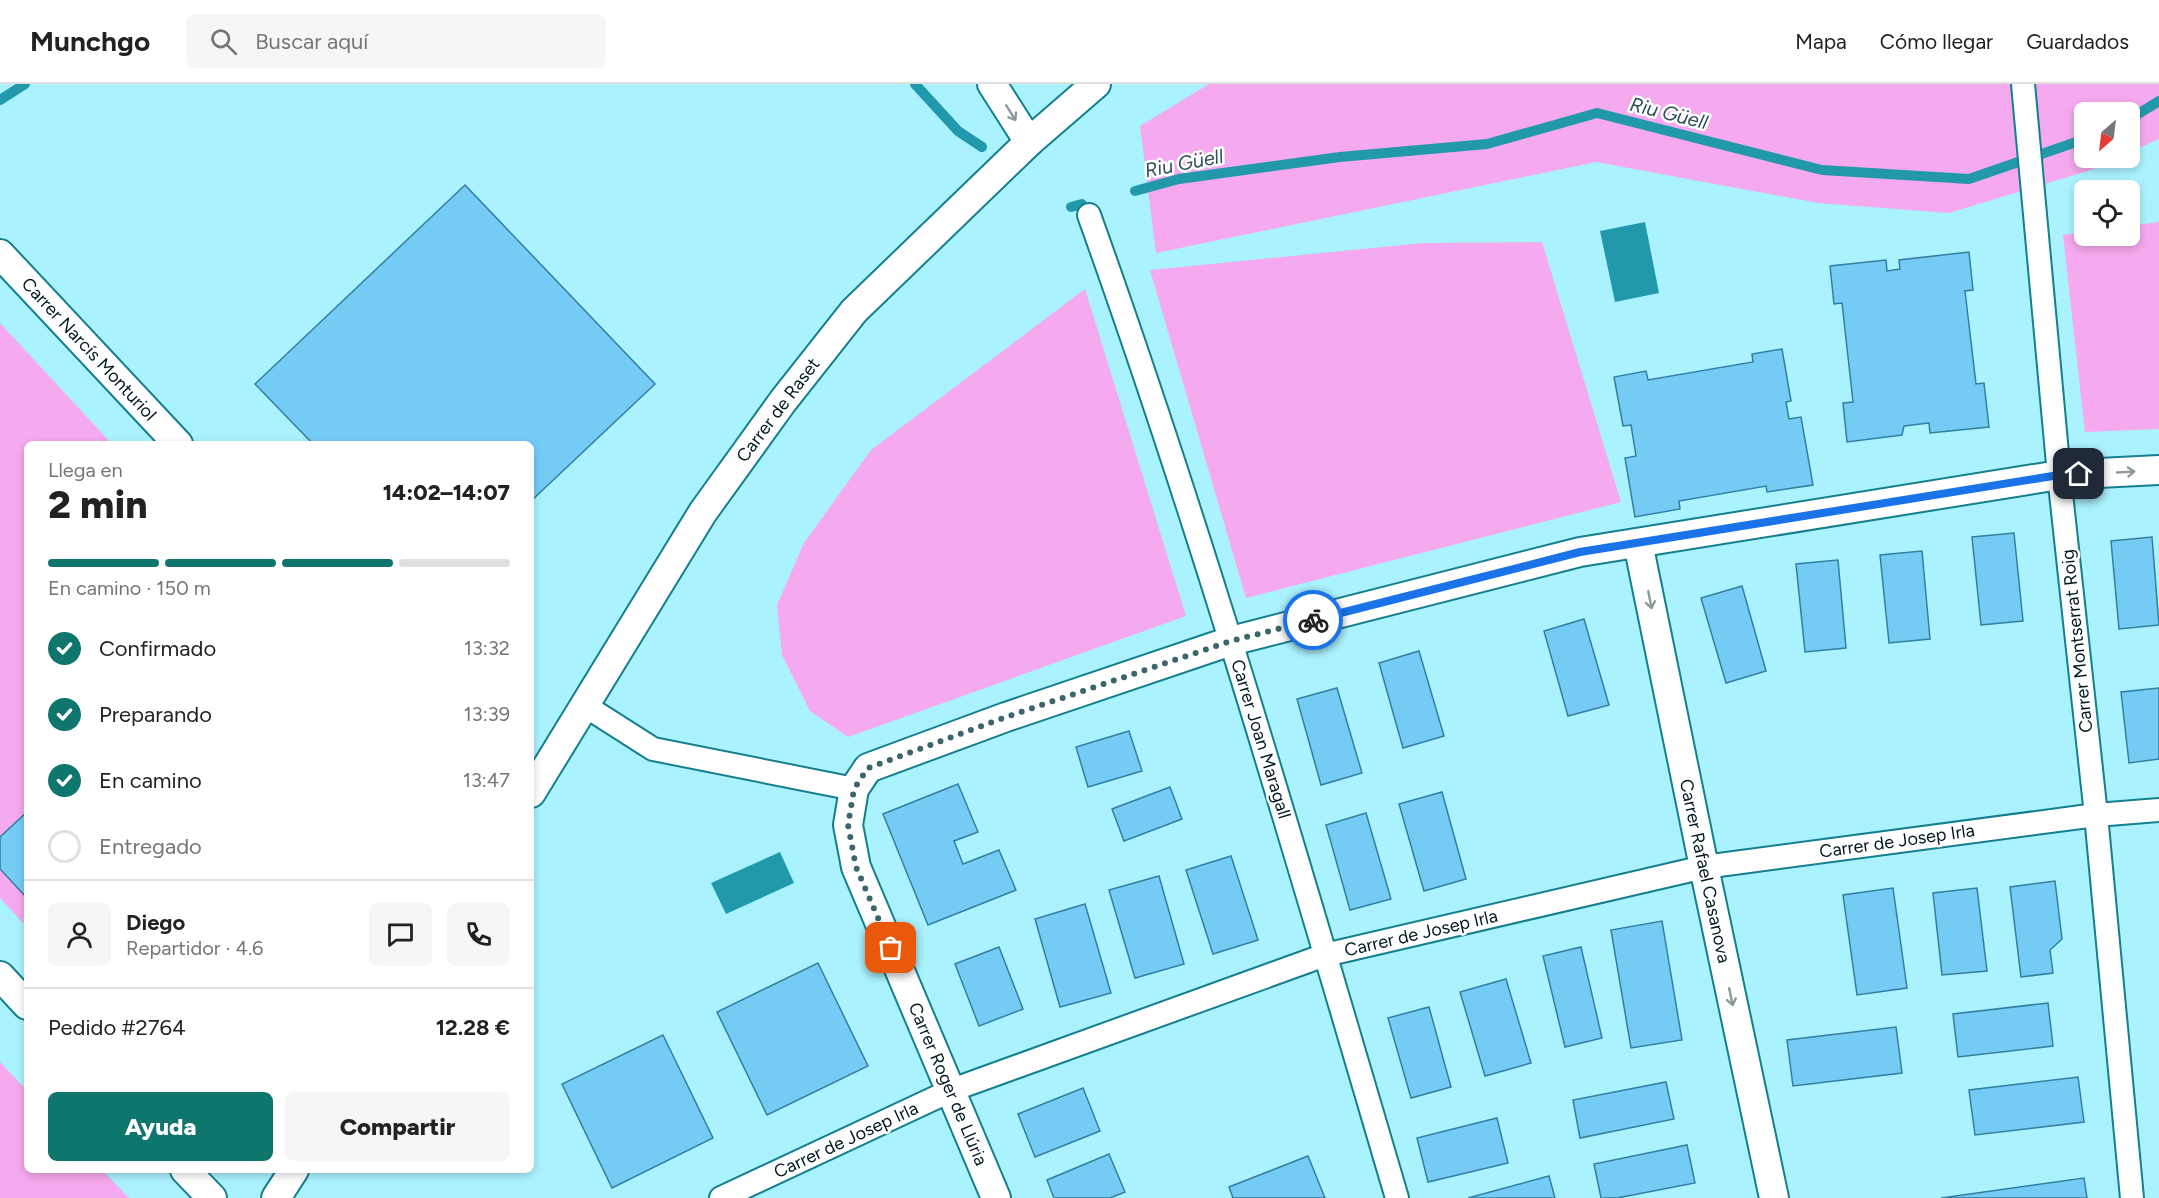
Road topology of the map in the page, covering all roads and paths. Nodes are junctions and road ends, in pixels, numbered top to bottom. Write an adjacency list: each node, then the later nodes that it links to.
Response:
1 (992, 84): 4 (street, one-way to 4)
2 (1096, 84): 4 (street, Carrer de Raset)
3 (2023, 84): 9 (street, Carrer Montserrat Roig)
4 (1029, 142): 12 (street, Carrer de Raset)
5 (1089, 215): 11 (street, Carrer Joan Maragall)
6 (0, 254): 7 (street, Carrer Narcís Monturiol)
7 (175, 441)
8 (2159, 470): 9 (street, one-way to 8)
9 (2059, 475): 10 (street); 16 (street, Carrer Montserrat Roig)
10 (1638, 543): 11 (street); 17 (street, Carrer Rafael Casanova, one-way to 17)
11 (1231, 641): 13 (street); 18 (street, Carrer Joan Maragall)
12 (584, 705): 13 (street); 14 (street, Carrer de Raset)
13 (861, 779): 21 (street, Carrer Roger de Llúria)
14 (534, 788)
15 (2159, 810): 16 (street, Carrer de Josep Irla)
16 (2096, 815): 17 (street, Carrer de Josep Irla); 30 (street, Carrer Montserrat Roig)
17 (1704, 867): 18 (street, Carrer de Josep Irla); 29 (street, Carrer Rafael Casanova, one-way to 29)
18 (1325, 955): 21 (street, Carrer de Josep Irla); 28 (street, Carrer Joan Maragall)
19 (0, 976): 20 (street)
20 (24, 1002)
21 (952, 1090): 26 (street, Carrer de Josep Irla); 27 (street, Carrer Roger de Llúria)
22 (188, 1173): 24 (street)
23 (292, 1173): 25 (street)
24 (212, 1198)
25 (276, 1198)
26 (721, 1198)
27 (996, 1198)
28 (1396, 1198)
29 (1774, 1198)
30 (2132, 1198)

